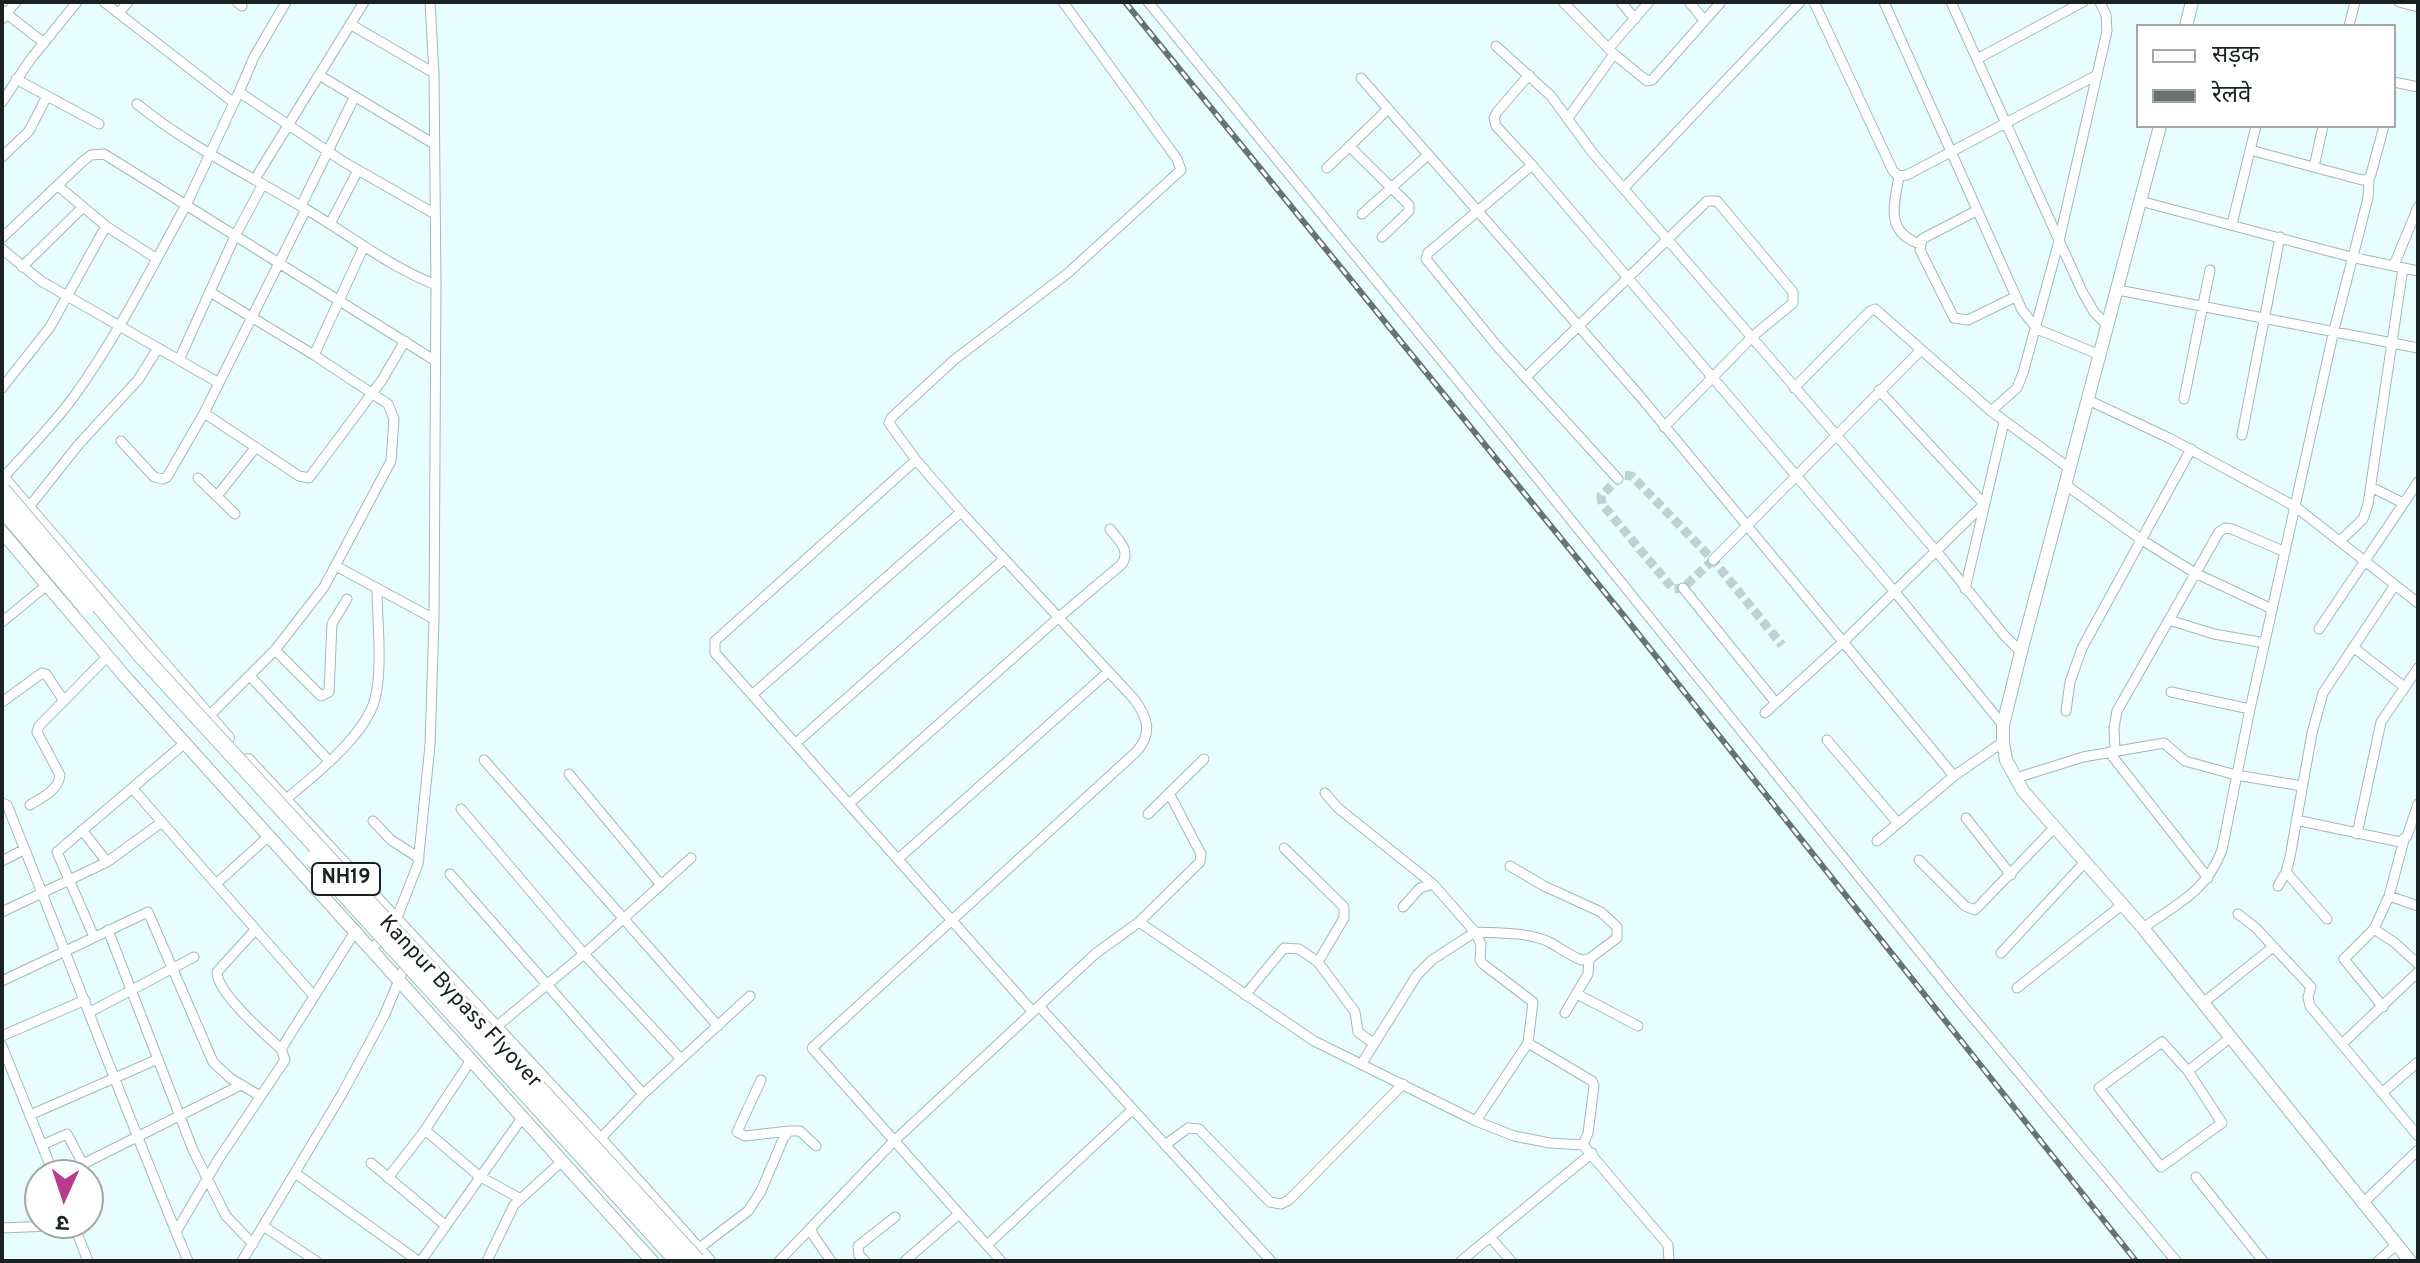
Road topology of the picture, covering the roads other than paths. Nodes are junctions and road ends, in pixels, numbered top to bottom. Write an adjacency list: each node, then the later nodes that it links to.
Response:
1 (16, 2): 26 (street)
2 (77, 2): 32 (street)
3 (104, 2): 25 (street)
4 (128, 2): 25 (street)
5 (286, 2): 44 (street)
6 (364, 2): 29 (street)
7 (431, 2): 36 (street)
8 (1063, 2): 148 (street)
9 (1148, 2): 397 (street)
10 (1563, 2): 34 (street)
11 (1621, 2): 27 (street)
12 (1649, 2): 27 (street)
13 (1689, 2): 28 (street)
14 (1721, 2): 28 (street)
15 (1800, 2): 76 (street)
16 (1814, 2): 71 (street)
17 (1884, 2): 64 (street)
18 (1951, 2): 35 (street)
19 (2083, 2): 35 (street)
20 (2100, 2): 39 (street)
21 (2192, 2): 30 (main road)
22 (2355, 2): 31 (street)
23 (2399, 2): 24 (street)
24 (2418, 7)
25 (120, 12): 48 (street)
26 (3, 14): 32 (street)
27 (1635, 19): 34 (street)
28 (1704, 20): 34 (street)
29 (350, 24): 36 (street); 37 (street)
30 (2189, 24)
31 (2350, 24)
32 (44, 43): 41 (street)
33 (1496, 46): 38 (street)
34 (1611, 51): 51 (street)
35 (1977, 59): 52 (street)
36 (434, 73): 59 (street)
37 (319, 75): 46 (street); 54 (street)
38 (1529, 75): 51 (street); 67 (street)
39 (2097, 75): 52 (street); 94 (street)
40 (1361, 78): 50 (street)
41 (16, 79): 45 (street); 47 (street)
42 (2396, 83): 43 (street)
43 (2418, 87)
44 (239, 92): 48 (street); 54 (street)
45 (47, 96): 53 (street); 66 (street)
46 (355, 96): 59 (street); 62 (street)
47 (2, 102)
48 (234, 103): 63 (street)
49 (137, 104): 63 (street)
50 (1388, 109): 60 (street); 65 (street)
51 (1568, 118): 76 (street)
52 (2006, 123): 64 (street); 94 (street)
53 (99, 124)
54 (288, 124): 62 (street); 73 (street)
55 (2159, 128): 77 (main road)
56 (2256, 128): 61 (street)
57 (2323, 128): 68 (street)
58 (2383, 128): 72 (street)
59 (434, 144): 84 (street)
60 (1349, 146): 69 (street); 75 (street)
61 (2250, 150): 68 (street); 87 (street)
62 (328, 151): 70 (street); 81 (street)
63 (208, 153): 73 (street); 78 (street)
64 (1951, 153): 71 (street); 83 (street)
65 (1428, 155): 75 (street); 82 (street)
66 (2, 157)
67 (1532, 165): 82 (street); 105 (street)
68 (2314, 167): 72 (street)
69 (1327, 168)
70 (358, 170): 84 (street); 86 (street)
71 (1899, 176): 95 (street)
72 (2369, 179): 98 (street)
73 (259, 182): 81 (street); 89 (street)
74 (58, 186): 78 (street); 79 (street); 92 (street)
75 (1392, 188): 85 (street); 90 (street)
76 (1624, 188): 93 (street)
77 (2140, 201): 87 (street); 107 (main road)
78 (186, 205): 89 (street); 99 (street)
79 (83, 207): 88 (street); 102 (street)
80 (2418, 207): 101 (street)
81 (303, 208): 86 (street); 100 (street)
82 (1477, 211): 116 (street); 130 (street)
83 (1976, 211): 95 (street); 110 (street)
84 (435, 214): 106 (street)
85 (1362, 214)
86 (330, 224): 96 (street)
87 (2232, 224): 91 (street)
88 (106, 226): 99 (street); 109 (street)
89 (235, 236): 100 (street); 108 (street)
90 (1382, 237)
91 (2280, 237): 98 (street); 114 (street)
92 (2, 238)
93 (1669, 238): 105 (street); 120 (street); 120 (street)
94 (2059, 241): 117 (street); 118 (street)
95 (1920, 244): 110 (street)
96 (364, 246): 106 (street); 111 (street)
97 (2, 249): 102 (street)
98 (2351, 257): 101 (street); 119 (street)
99 (157, 259): 115 (street)
100 (277, 262): 111 (street); 113 (street)
101 (2399, 266): 104 (street); 122 (street)
102 (22, 267): 109 (street)
103 (2210, 270): 112 (street)
104 (2418, 271)
105 (1628, 280): 116 (street); 131 (street)
106 (436, 285): 129 (street)
107 (2118, 290): 112 (street); 117 (main road)
108 (210, 292): 113 (street); 128 (street)
109 (66, 296): 115 (street); 133 (street)
110 (2015, 297): 118 (street)
111 (340, 302): 121 (street); 126 (street)
112 (2202, 307): 114 (street); 137 (street)
113 (251, 315): 126 (street); 132 (street)
114 (2264, 319): 119 (street); 143 (street)
115 (120, 326): 123 (street); 151 (street)
116 (1579, 326): 130 (street); 142 (street)
117 (2108, 326): 127 (main road)
118 (2037, 329): 127 (street); 139 (street)
119 (2334, 330): 122 (street); 162 (street)
120 (1753, 336): 131 (street); 134 (street)
121 (405, 341): 129 (street); 136 (street)
122 (2392, 343): 124 (street); 156 (street)
123 (158, 348): 128 (street); 161 (street)
124 (2418, 348)
125 (1921, 350): 134 (street); 135 (street); 139 (street)
126 (314, 355): 136 (street)
127 (2100, 355): 138 (main road)
128 (179, 360): 132 (street)
129 (434, 360): 188 (street)
130 (1526, 377): 153 (street)
131 (1713, 377): 142 (street); 150 (street)
132 (219, 383): 140 (street)
133 (2, 388)
134 (1794, 388): 144 (street)
135 (1879, 390): 144 (street); 160 (street)
136 (372, 394): 146 (street); 176 (street)
137 (2184, 399)
138 (2088, 400): 147 (street); 149 (main road)
139 (1991, 411): 141 (street)
140 (204, 413): 145 (street); 146 (street)
141 (2004, 422): 149 (street); 160 (street)
142 (1664, 427): 166 (street)
143 (2242, 435)
144 (1836, 437): 150 (street); 171 (street)
145 (121, 441)
146 (256, 447): 158 (street)
147 (2191, 449): 162 (street); 169 (street)
148 (916, 460): 164 (street); 203 (street)
149 (2069, 468): 155 (main road)
150 (1797, 477): 166 (street); 183 (street)
151 (2, 478): 161 (main road)
152 (198, 478): 158 (street)
153 (1618, 479)
154 (2418, 482): 159 (street)
155 (2066, 485): 169 (street); 196 (main road)
156 (2371, 487): 159 (street); 170 (street)
157 (2, 490): 378 (highway, Kanpur Bypass Flyover / NH19, bridge)
158 (217, 496): 165 (street)
159 (2403, 503): 175 (street)
160 (1984, 504): 171 (street); 182 (street)
161 (29, 507): 210 (main road)
162 (2296, 507): 170 (street); 172 (street)
163 (2, 508): 386 (highway, Kanpur Bypass Flyover / NH19, bridge)
164 (961, 512): 173 (street); 203 (street)
165 (235, 514)
166 (1747, 526): 174 (street); 192 (street)
167 (1110, 529): 187 (street)
168 (2, 532): 178 (main road)
169 (2142, 540): 177 (street); 208 (street)
170 (2340, 541): 175 (street)
171 (1937, 552): 182 (street); 183 (street)
172 (2285, 552): 177 (street); 186 (street)
173 (1004, 559): 187 (street); 215 (street)
174 (1713, 560)
175 (2364, 561): 179 (street); 191 (street)
176 (336, 566): 180 (street); 195 (street)
177 (2195, 573): 186 (street); 189 (street)
178 (47, 585): 190 (street); 197 (main road)
179 (2395, 585): 184 (street); 194 (street)
180 (377, 588): 188 (street); 219 (street)
181 (1683, 588): 206 (street)
182 (1965, 589): 196 (street)
183 (1895, 592): 192 (street); 211 (street)
184 (2416, 598)
185 (347, 599): 195 (street)
186 (2272, 609): 193 (street)
187 (1058, 618): 199 (street); 230 (street)
188 (434, 619): 249 (street)
189 (2169, 620): 193 (street); 216 (street)
190 (2, 622)
191 (2319, 629)
192 (1843, 642): 206 (street); 222 (street)
193 (2265, 643): 207 (street)
194 (2353, 647): 201 (street); 224 (street)
195 (275, 650): 200 (street)
196 (2021, 652): 211 (main road)
197 (108, 656): 204 (street); 214 (main road)
198 (2418, 668): 201 (street)
199 (1108, 672): 251 (street); 276 (street)
200 (250, 676): 210 (street); 219 (street)
201 (2403, 686): 243 (street)
202 (2171, 692): 207 (street)
203 (752, 695): 215 (street)
204 (64, 701): 205 (street); 232 (street)
205 (2, 702)
206 (1776, 703): 209 (street)
207 (2250, 709): 221 (street)
208 (2066, 711)
209 (1765, 713)
210 (209, 716): 228 (main road)
211 (2003, 725): 213 (main road)
212 (1827, 740): 240 (street)
213 (2003, 742): 222 (street); 223 (main road)
214 (185, 743): 225 (street); 244 (main road)
215 (796, 743): 230 (street)
216 (2112, 752): 221 (street); 223 (street); 260 (street)
217 (1204, 759): 226 (street)
218 (484, 760): 273 (street)
219 (330, 762): 228 (street)
220 (569, 774): 264 (street)
221 (2236, 775): 224 (street); 260 (street)
222 (1954, 776): 240 (street)
223 (2016, 778): 241 (main road)
224 (2302, 786): 237 (street)
225 (133, 789): 239 (street); 242 (street)
226 (1169, 793): 234 (street); 277 (street)
227 (1325, 793): 263 (street)
228 (285, 800): 275 (main road)
229 (3, 801): 248 (street)
230 (850, 803): 251 (street)
231 (2418, 804): 236 (street)
232 (30, 805)
233 (461, 809): 290 (street)
234 (1148, 814)
235 (1966, 818): 259 (street)
236 (2416, 818): 245 (street)
237 (2296, 820): 243 (street); 257 (street)
238 (373, 821): 249 (street)
239 (162, 822): 254 (street); 262 (street)
240 (1897, 822): 246 (street)
241 (2055, 827): 255 (main road); 259 (street)
242 (82, 830): 254 (street); 261 (street)
243 (2357, 834): 245 (street)
244 (270, 835): 262 (street); 282 (main road)
245 (2404, 840): 267 (street)
246 (1877, 841)
247 (1284, 848): 293 (street)
248 (25, 849): 253 (street); 266 (street)
249 (419, 858): 275 (street)
250 (691, 858): 264 (street)
251 (898, 859): 276 (street)
252 (1919, 860): 259 (street)
253 (2, 861)
254 (107, 862): 261 (street)
255 (2085, 862): 268 (main road); 289 (street)
256 (1510, 866): 292 (street)
257 (2286, 872): 265 (street); 274 (street)
258 (450, 874): 299 (street)
259 (2011, 875)
260 (2208, 878): 278 (street)
261 (68, 879): 266 (street); 284 (street)
262 (216, 884): 281 (street)
263 (1433, 884): 270 (street); 283 (street)
264 (661, 885): 273 (street)
265 (2278, 886)
266 (42, 892): 271 (street); 288 (street)
267 (2389, 896): 269 (street); 279 (street)
268 (2123, 904): 278 (main road); 301 (street)
269 (2418, 906)
270 (1403, 907)
271 (2, 912)
272 (2238, 914): 286 (street)
273 (623, 919): 290 (street); 312 (street)
274 (2327, 919)
275 (396, 920): 285 (main road); 287 (street)
276 (951, 920): 309 (street); 345 (street)
277 (1139, 922): 304 (street); 309 (street)
278 (2143, 928): 307 (main road)
279 (2374, 929): 294 (street); 308 (street)
280 (108, 930): 284 (street); 295 (street); 300 (street)
281 (255, 930): 303 (street); 321 (street)
282 (356, 930): 287 (main road); 303 (street)
283 (1475, 932): 292 (street); 317 (street); 318 (street)
284 (94, 937): 288 (street)
285 (417, 942): 297 (street); 314 (main road)
286 (2273, 947): 307 (street); 319 (street)
287 (373, 948): 297 (main road)
288 (66, 950): 298 (street); 306 (street)
289 (2001, 953)
290 (584, 954): 299 (street); 323 (street)
291 (194, 957): 295 (street)
292 (1589, 959): 302 (street)
293 (1318, 962): 304 (street); 317 (street)
294 (2418, 964)
295 (174, 967): 300 (street); 331 (street)
296 (2418, 972): 308 (street)
297 (399, 977): 324 (main road); 357 (street)
298 (2, 981)
299 (547, 984): 314 (street); 333 (street)
300 (131, 988): 310 (street); 322 (street)
301 (2017, 988)
302 (1577, 994): 311 (street); 313 (street)
303 (313, 995): 321 (street)
304 (1245, 995): 326 (street)
305 (750, 996): 312 (street)
306 (85, 1000): 310 (street); 315 (street)
307 (2203, 1003): 316 (main road)
308 (2383, 1007): 319 (street)
309 (1036, 1009): 335 (street); 345 (street)
310 (90, 1012): 328 (street)
311 (1565, 1013)
312 (718, 1026): 323 (street)
313 (1638, 1026)
314 (496, 1027): 344 (main road)
315 (2, 1036)
316 (2231, 1037): 327 (street); 363 (main road)
317 (1373, 1043): 326 (street)
318 (1528, 1043): 339 (street); 348 (street)
319 (2343, 1043): 332 (street)
320 (2, 1046): 337 (street)
321 (281, 1049): 334 (street)
322 (158, 1059): 328 (street); 336 (street)
323 (681, 1059): 333 (street)
324 (471, 1060): 338 (main road); 340 (street)
325 (2418, 1062): 332 (street)
326 (1362, 1063): 330 (street)
327 (2188, 1071): 327 (street)
328 (116, 1079): 337 (street); 342 (street)
329 (761, 1080): 341 (street)
330 (1403, 1084): 339 (street); 347 (street)
331 (241, 1085): 334 (street); 336 (street)
332 (2383, 1092): 343 (street)
333 (643, 1094): 344 (street)
334 (260, 1096): 361 (street)
335 (1133, 1109): 347 (street); 375 (street)
336 (179, 1113): 342 (street); 361 (street)
337 (30, 1115): 346 (street)
338 (522, 1118): 355 (main road); 358 (street)
339 (1476, 1121): 348 (street)
340 (425, 1130): 358 (street); 360 (street)
341 (789, 1131): 349 (street); 378 (street)
342 (136, 1136): 354 (street); 371 (street)
343 (2418, 1136)
344 (600, 1139): 378 (main road)
345 (894, 1141): 364 (street); 370 (street)
346 (42, 1145): 352 (street); 353 (street)
347 (1165, 1145): 393 (street)
348 (1583, 1145): 351 (street)
349 (816, 1146)
350 (2418, 1150): 363 (street)
351 (1592, 1153): 372 (street); 396 (street)
352 (48, 1159)
353 (80, 1159)
354 (92, 1159)
355 (561, 1162): 362 (street); 385 (main road)
356 (371, 1163): 360 (street)
357 (295, 1173): 367 (street); 383 (street)
358 (479, 1176): 362 (street); 366 (street)
359 (2196, 1177): 398 (street)
360 (388, 1178): 366 (street)
361 (207, 1179): 371 (street); 374 (street)
362 (519, 1198): 384 (street)
363 (2362, 1204): 376 (main road)
364 (959, 1214): 375 (street); 391 (street)
365 (895, 1217): 390 (street)
366 (445, 1225): 383 (street)
367 (263, 1226): 374 (street); 379 (street)
368 (24, 1227): 369 (street)
369 (2, 1228)
370 (811, 1228): 388 (street); 389 (street)
371 (176, 1232): 381 (street)
372 (1490, 1237): 394 (street); 395 (street)
373 (79, 1239): 380 (street)
374 (253, 1244): 382 (street)
375 (987, 1245): 392 (street)
376 (2396, 1245): 399 (street); 400 (main road)
377 (2418, 1254): 400 (street)
378 (698, 1255): 387 (main road)
379 (313, 1260)
380 (88, 1261)
381 (188, 1261)
382 (242, 1261)
383 (419, 1261)
384 (487, 1261)
385 (652, 1261)
386 (678, 1261)
387 (709, 1261)
388 (779, 1261)
389 (831, 1261)
390 (865, 1261)
391 (905, 1261)
392 (1001, 1261)
393 (1271, 1261)
394 (1461, 1261)
395 (1511, 1261)
396 (1669, 1261)
397 (2176, 1261)
398 (2263, 1261)
399 (2378, 1261)
400 (2411, 1261)

